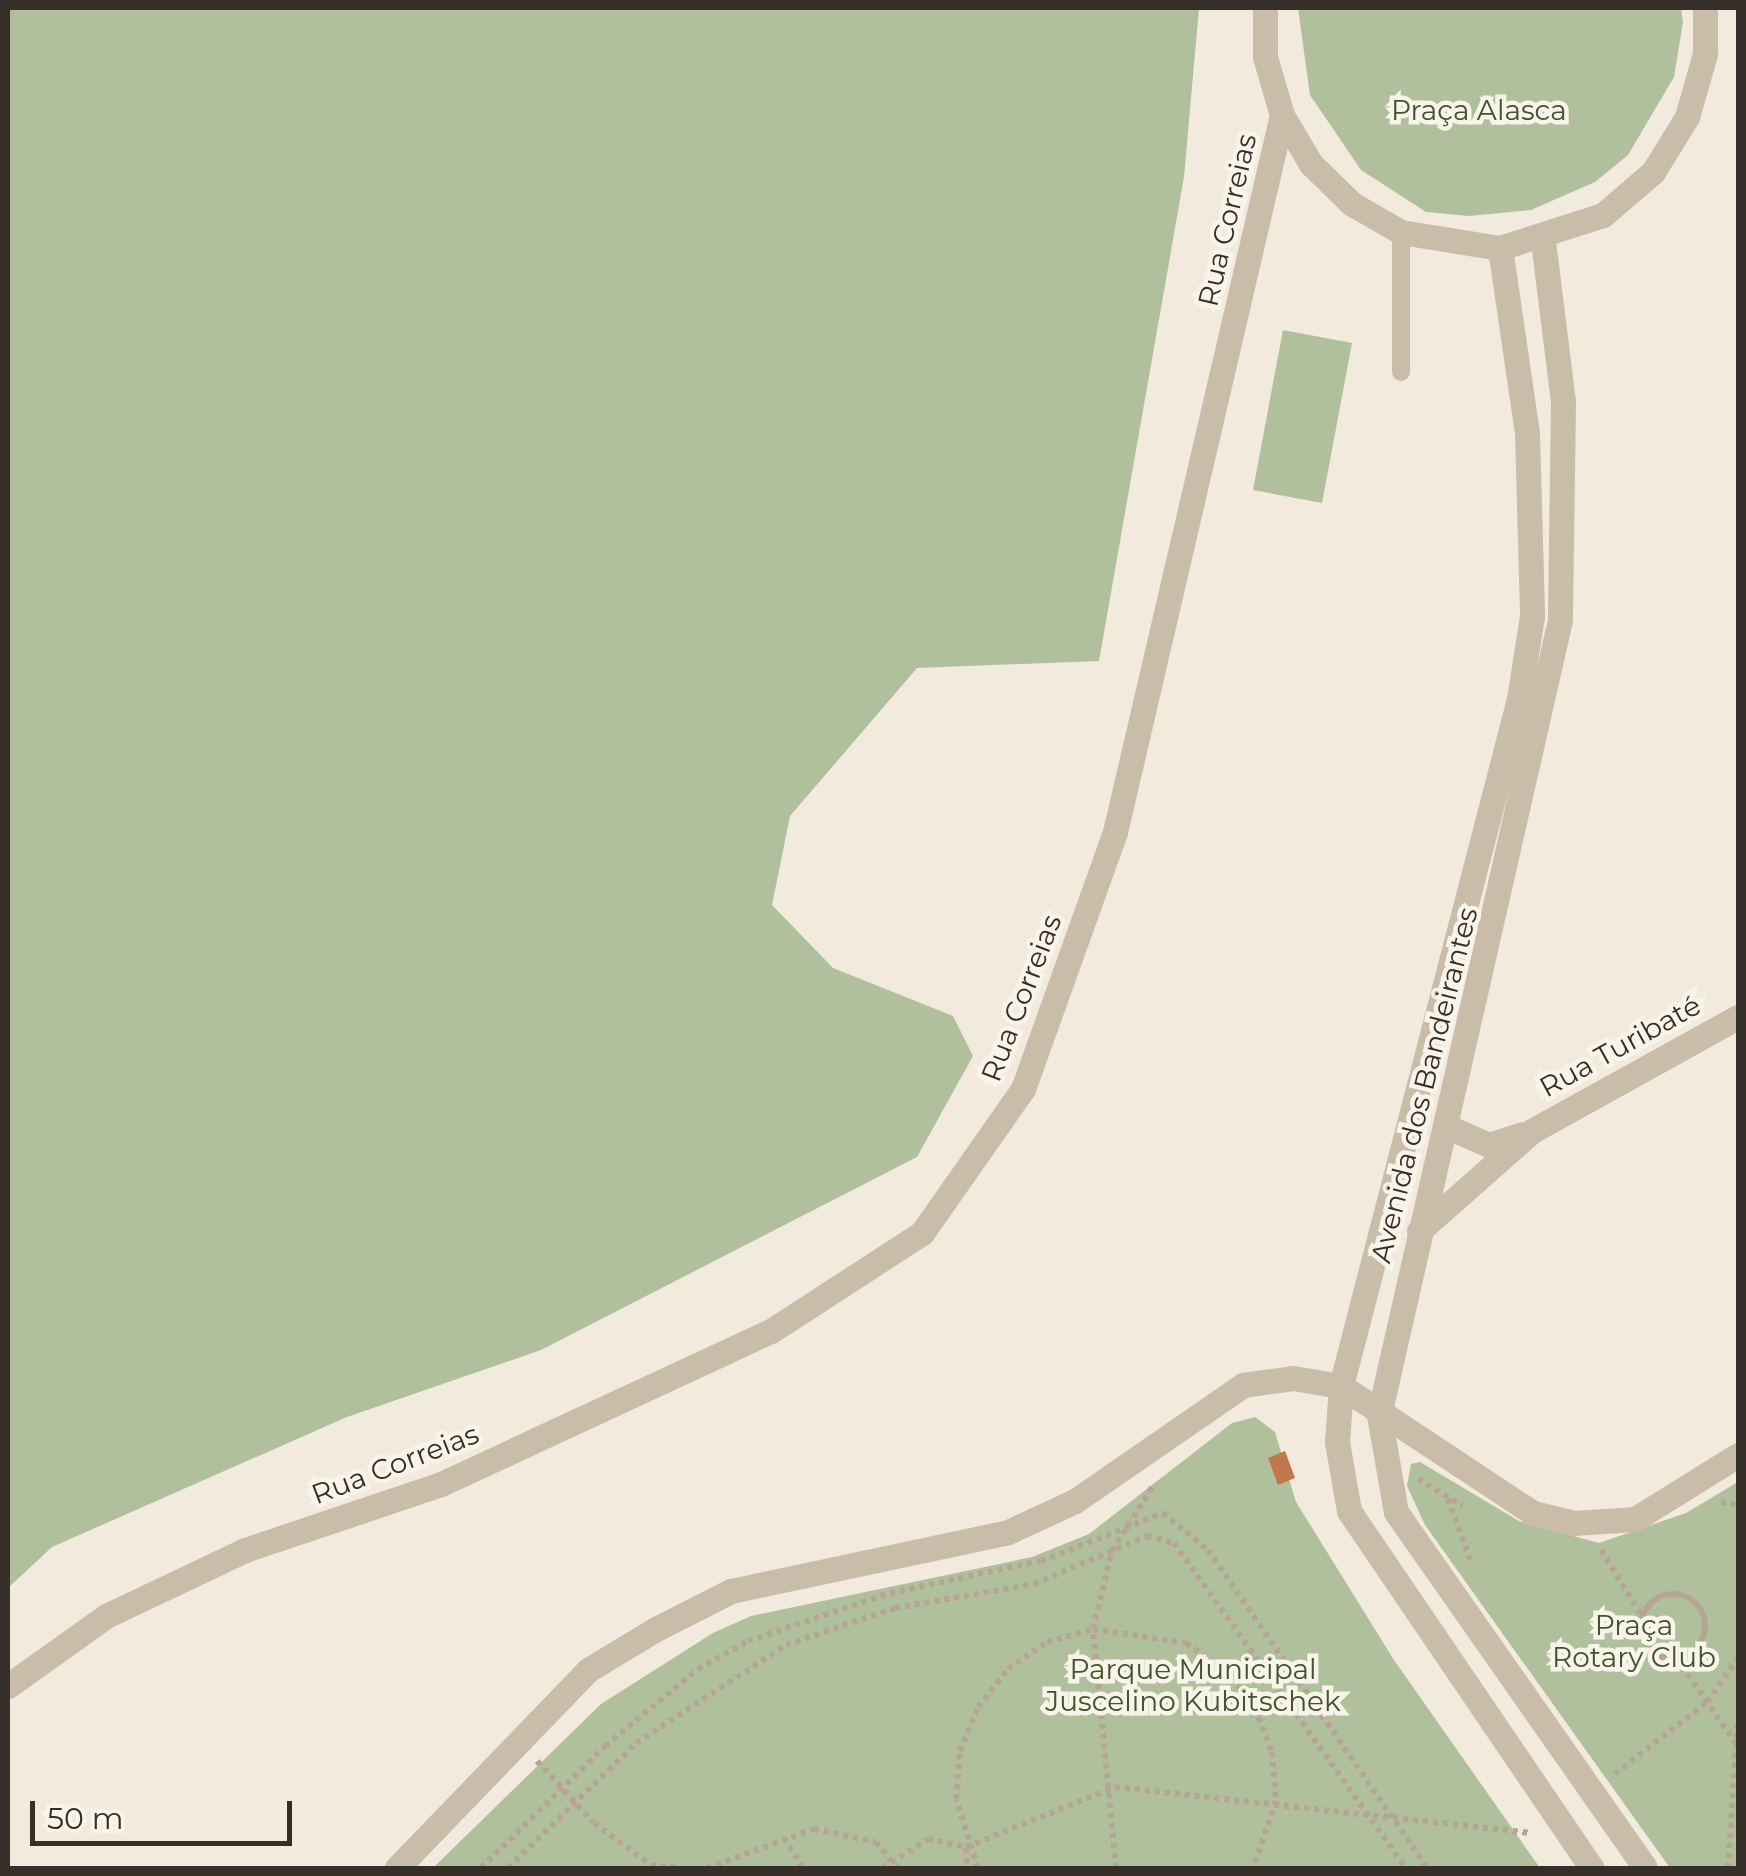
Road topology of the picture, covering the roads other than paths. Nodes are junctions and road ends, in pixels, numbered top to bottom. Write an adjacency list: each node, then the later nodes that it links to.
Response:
1 (1265, 8): 3 (street)
2 (1704, 8): 5 (street)
3 (1282, 115): 4 (street); 15 (street, Rua Correias)
4 (1401, 232): 6 (street); 7 (lane)
5 (1543, 241): 6 (street); 9 (street, Avenida dos Bandeirantes)
6 (1500, 248): 12 (street, Avenida dos Bandeirantes)
7 (1401, 372)
8 (1738, 1017): 10 (street, Rua Turibaté)
9 (1448, 1127): 10 (street, Rua Turibaté); 11 (street, Avenida dos Bandeirantes)
10 (1532, 1131): 11 (street, Rua Turibaté)
11 (1419, 1231): 13 (street, Avenida dos Bandeirantes)
12 (1341, 1386): 13 (street); 16 (street); 17 (street, Avenida dos Bandeirantes)
13 (1379, 1415): 14 (street); 18 (street, Avenida dos Bandeirantes)
14 (1738, 1454)
15 (8, 1686)
16 (397, 1868)
17 (1592, 1868)
18 (1645, 1868)

